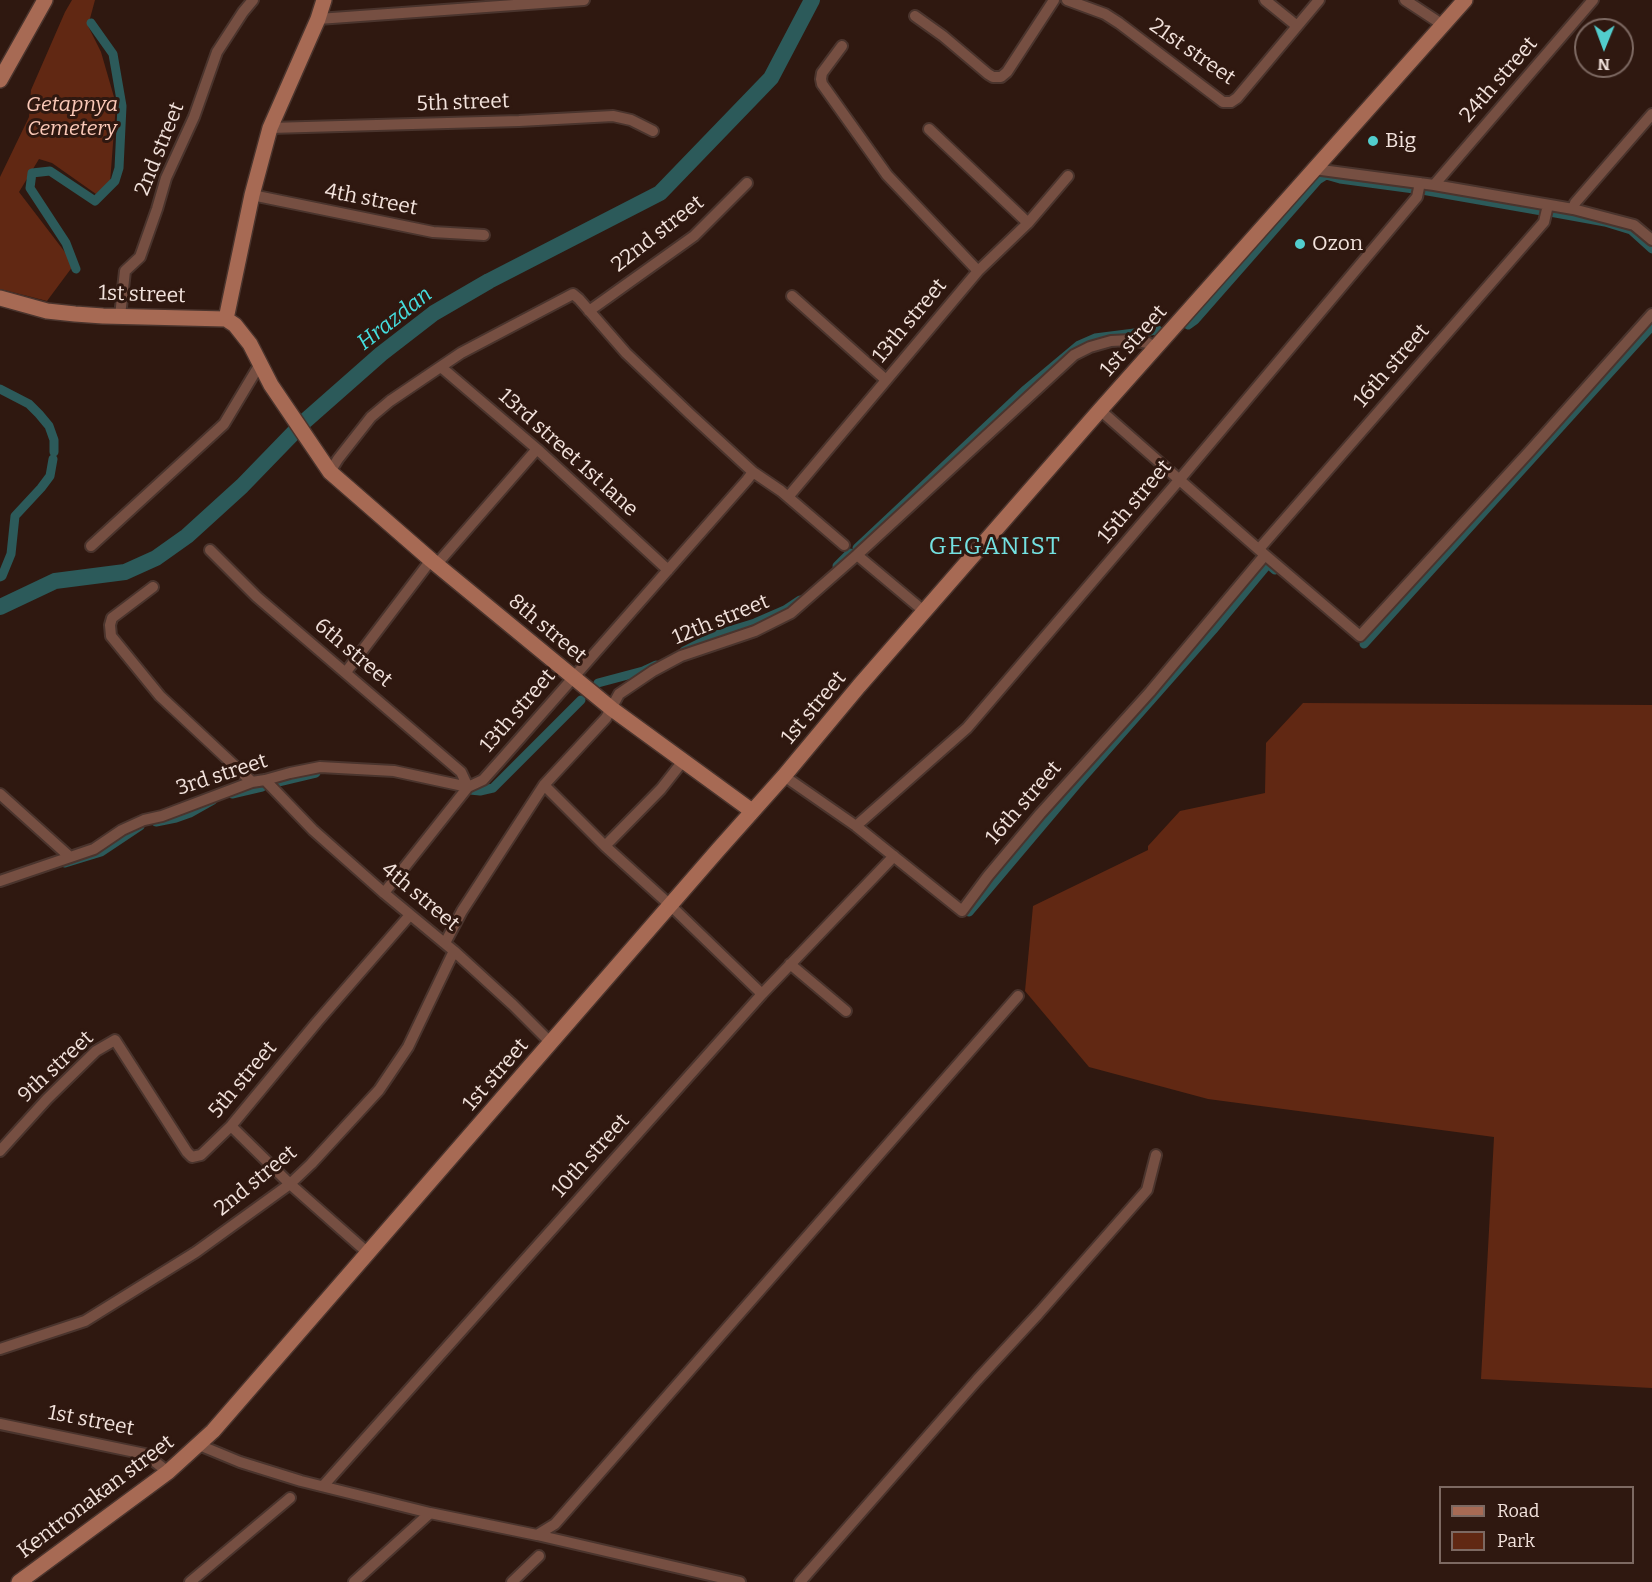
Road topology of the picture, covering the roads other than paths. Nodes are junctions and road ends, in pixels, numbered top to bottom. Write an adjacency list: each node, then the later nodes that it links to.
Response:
1 (45, 0): 17 (main road)
2 (253, 0): 38 (street, 2nd street)
3 (324, 0): 13 (main road)
4 (584, 0): 13 (street)
5 (1054, 0): 12 (street)
6 (1067, 0): 15 (street, 21st street)
7 (1265, 0): 15 (street)
8 (1318, 0): 15 (street)
9 (1405, 0): 14 (street)
10 (1465, 0): 14 (main road, 1st street)
11 (1593, 0): 26 (street, 24th street)
12 (915, 16)
13 (318, 19): 19 (main road)
14 (1443, 24): 22 (main road, 1st street)
15 (1297, 26)
16 (842, 46): 33 (street)
17 (0, 80)
18 (1652, 114): 29 (street)
19 (270, 128): 21 (street, 5th street); 27 (main road)
20 (929, 129): 30 (street)
21 (653, 131)
22 (1314, 169): 25 (street); 40 (main road, 1st street)
23 (1068, 176): 30 (street, 13th street)
24 (747, 183): 36 (street, 22nd street)
25 (1420, 183): 26 (street); 48 (street, 15th street)
26 (1434, 185): 28 (street)
27 (252, 195): 31 (street, 4th street); 39 (main road)
28 (1548, 205): 29 (street); 53 (street, 16th street)
29 (1573, 209): 32 (street)
30 (1028, 223): 33 (street, 13th street)
31 (484, 235)
32 (1652, 240)
33 (978, 271): 43 (street, 13th street)
34 (792, 296): 43 (street)
35 (0, 298): 38 (main road, 1st street)
36 (589, 311): 42 (street); 47 (street)
37 (1652, 314): 53 (street)
38 (120, 316): 39 (main road, 1st street)
39 (226, 319): 41 (main road)
40 (1156, 348): 44 (main road, 1st street); 54 (street, 12th street)
41 (260, 364): 46 (main road, 8th street); 51 (street)
42 (441, 367): 45 (street, 13rd street 1st lane); 46 (street)
43 (886, 380): 49 (street, 13th street)
44 (1100, 410): 48 (street); 58 (main road, 1st street)
45 (537, 449): 55 (street); 56 (street, 13rd street 1st lane)
46 (328, 470): 55 (main road, 8th street)
47 (753, 472): 49 (street); 56 (street, 13th street)
48 (1180, 479): 53 (street); 70 (street, 15th street)
49 (788, 497): 50 (street)
50 (844, 545)
51 (91, 546)
52 (210, 550): 59 (street, 6th street)
53 (1262, 552): 72 (street, 16th street)
54 (857, 555): 58 (street); 61 (street, 12th street)
55 (434, 562): 59 (street); 60 (main road, 8th street)
56 (668, 570): 60 (street, 13th street)
57 (153, 587): 65 (street)
58 (926, 612): 63 (main road, 1st street)
59 (346, 672): 67 (street, 6th street)
60 (573, 678): 61 (main road, 8th street); 67 (street, 13th street)
61 (612, 709): 62 (main road, 8th street); 66 (street, 12th street)
62 (683, 761): 69 (main road, 8th street); 71 (street)
63 (784, 776): 69 (main road, 1st street); 70 (street, 16th street)
64 (265, 780): 65 (street, 3rd street); 67 (street, 3rd street); 75 (street, 4th street)
65 (252, 782): 73 (street, 3rd street)
66 (544, 785): 71 (street); 78 (street, 12th street)
67 (468, 787): 75 (street, 13th street)
68 (0, 794): 73 (street)
69 (752, 811): 76 (main road, 1st street)
70 (856, 826): 72 (street, 16th street)
71 (604, 846): 76 (street)
72 (894, 856): 80 (street, 10th street)
73 (70, 857): 74 (street, 3rd street)
74 (0, 881)
75 (384, 893): 77 (street, 4th street)
76 (670, 905): 81 (street); 85 (main road, 1st street)
77 (411, 915): 78 (street, 4th street); 86 (street, 5th street)
78 (445, 943): 79 (street, 4th street)
79 (454, 951): 85 (street, 4th street); 89 (street, 2nd street)
80 (790, 964): 81 (street, 10th street); 83 (street)
81 (762, 994): 95 (street, 10th street)
82 (1018, 996): 98 (street)
83 (846, 1011)
84 (115, 1040): 86 (street, 5th street); 87 (street, 9th street)
85 (551, 1043): 90 (main road, 1st street)
86 (231, 1126): 89 (street)
87 (0, 1150)
88 (1156, 1155): 105 (street)
89 (290, 1184): 90 (street); 91 (street, 2nd street)
90 (369, 1253): 93 (main road, 1st street)
91 (0, 1349)
92 (0, 1424): 94 (street, 1st street)
93 (199, 1445): 94 (main road, Kentronakan street); 95 (street)
94 (168, 1472): 100 (main road, Kentronakan street)
95 (323, 1486): 97 (street)
96 (290, 1498): 101 (street)
97 (430, 1513): 98 (street); 102 (street)
98 (537, 1534): 104 (street)
99 (539, 1556): 103 (street)
100 (19, 1582)
101 (189, 1582)
102 (354, 1582)
103 (512, 1582)
104 (740, 1582)
105 (800, 1582)

